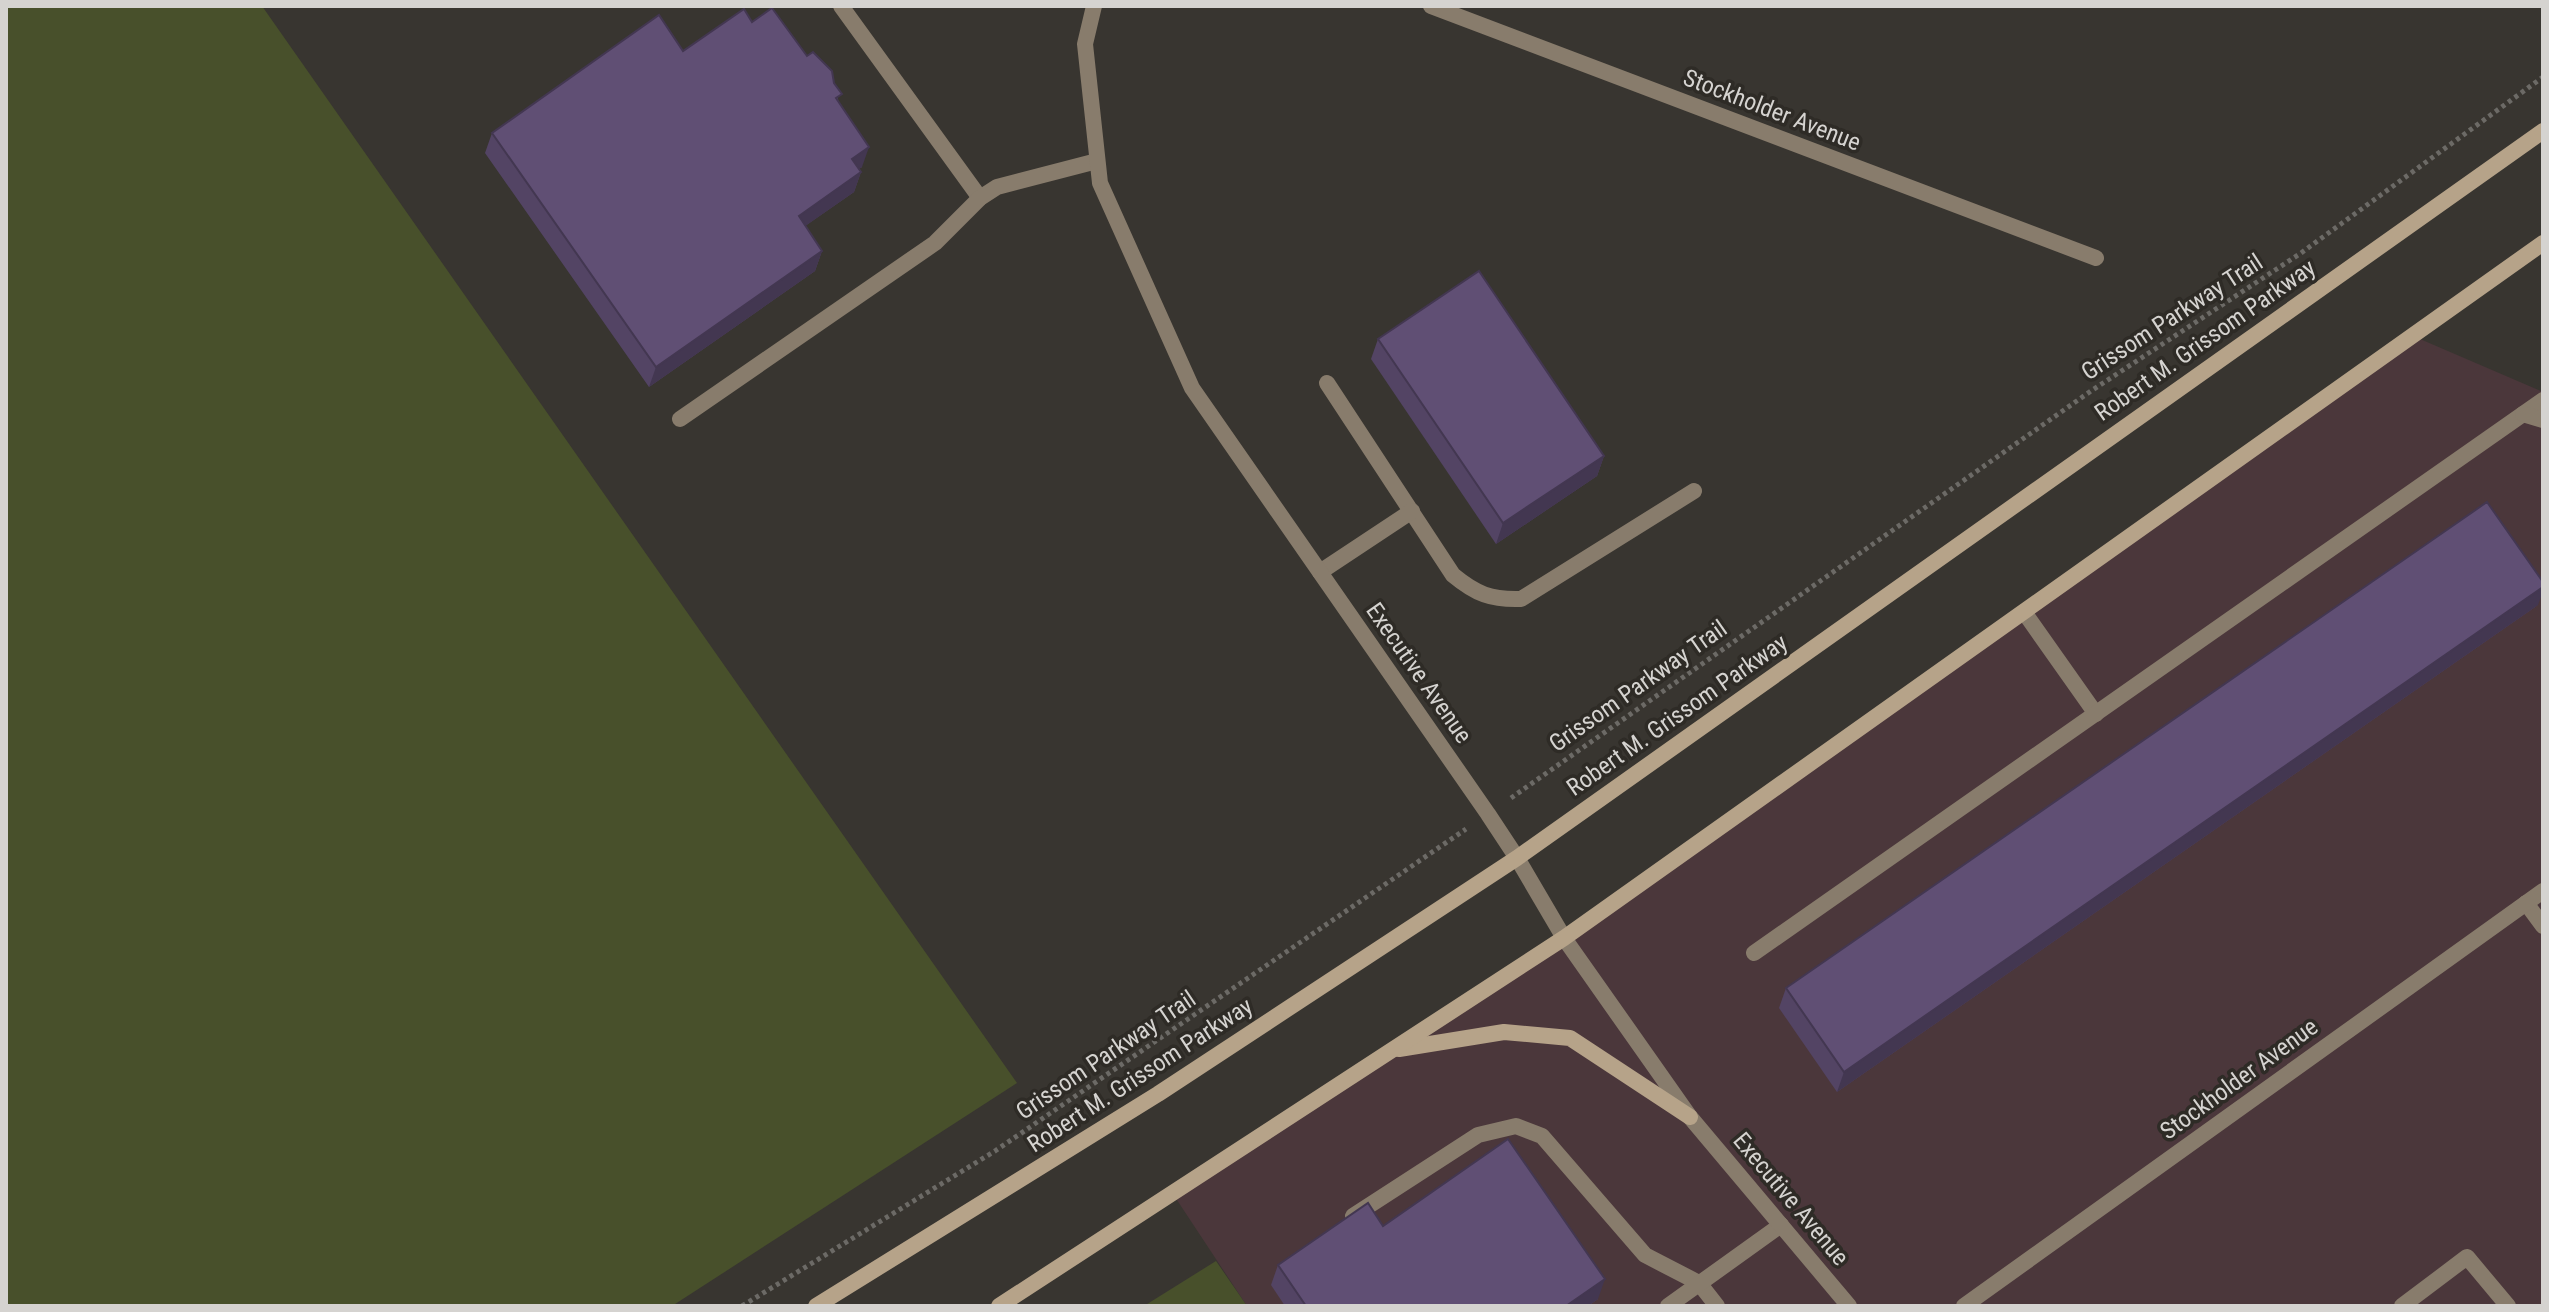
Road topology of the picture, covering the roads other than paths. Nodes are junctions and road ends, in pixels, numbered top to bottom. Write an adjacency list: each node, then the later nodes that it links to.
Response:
1 (841, 6): 6 (street)
2 (1094, 6): 5 (street, Executive Avenue)
3 (1431, 6): 8 (street, Stockholder Avenue)
4 (2543, 131): 19 (main road, Robert M. Grissom Parkway)
5 (1097, 161): 6 (street); 16 (street, Executive Avenue)
6 (980, 198): 12 (street)
7 (2543, 243): 17 (main road)
8 (2096, 258)
9 (1327, 383): 15 (street)
10 (2543, 400): 11 (street)
11 (2523, 414): 13 (street); 18 (street)
12 (680, 419)
13 (2543, 420)
14 (1694, 491): 15 (street)
15 (1412, 511): 16 (street)
16 (1320, 572): 19 (street, Executive Avenue)
17 (2024, 612): 18 (street); 23 (main road)
18 (2096, 714): 24 (street)
19 (1517, 858): 23 (street, Executive Avenue); 30 (main road, Robert M. Grissom Parkway)
20 (2543, 891): 21 (street, Stockholder Avenue)
21 (2526, 903): 22 (street); 35 (street, Stockholder Avenue)
22 (2543, 926)
23 (1564, 938): 25 (main road); 26 (street, Executive Avenue)
24 (1754, 953)
25 (1394, 1050): 26 (main road); 31 (main road)
26 (1690, 1117): 27 (street, Executive Avenue)
27 (1781, 1225): 29 (street); 34 (street, Executive Avenue)
28 (1338, 1226): 29 (street)
29 (1699, 1283): 32 (street); 33 (street)
30 (816, 1306)
31 (999, 1306)
32 (1668, 1306)
33 (1717, 1306)
34 (1849, 1306)
35 (1964, 1306)
36 (2402, 1306): 37 (street)
37 (2508, 1306)

